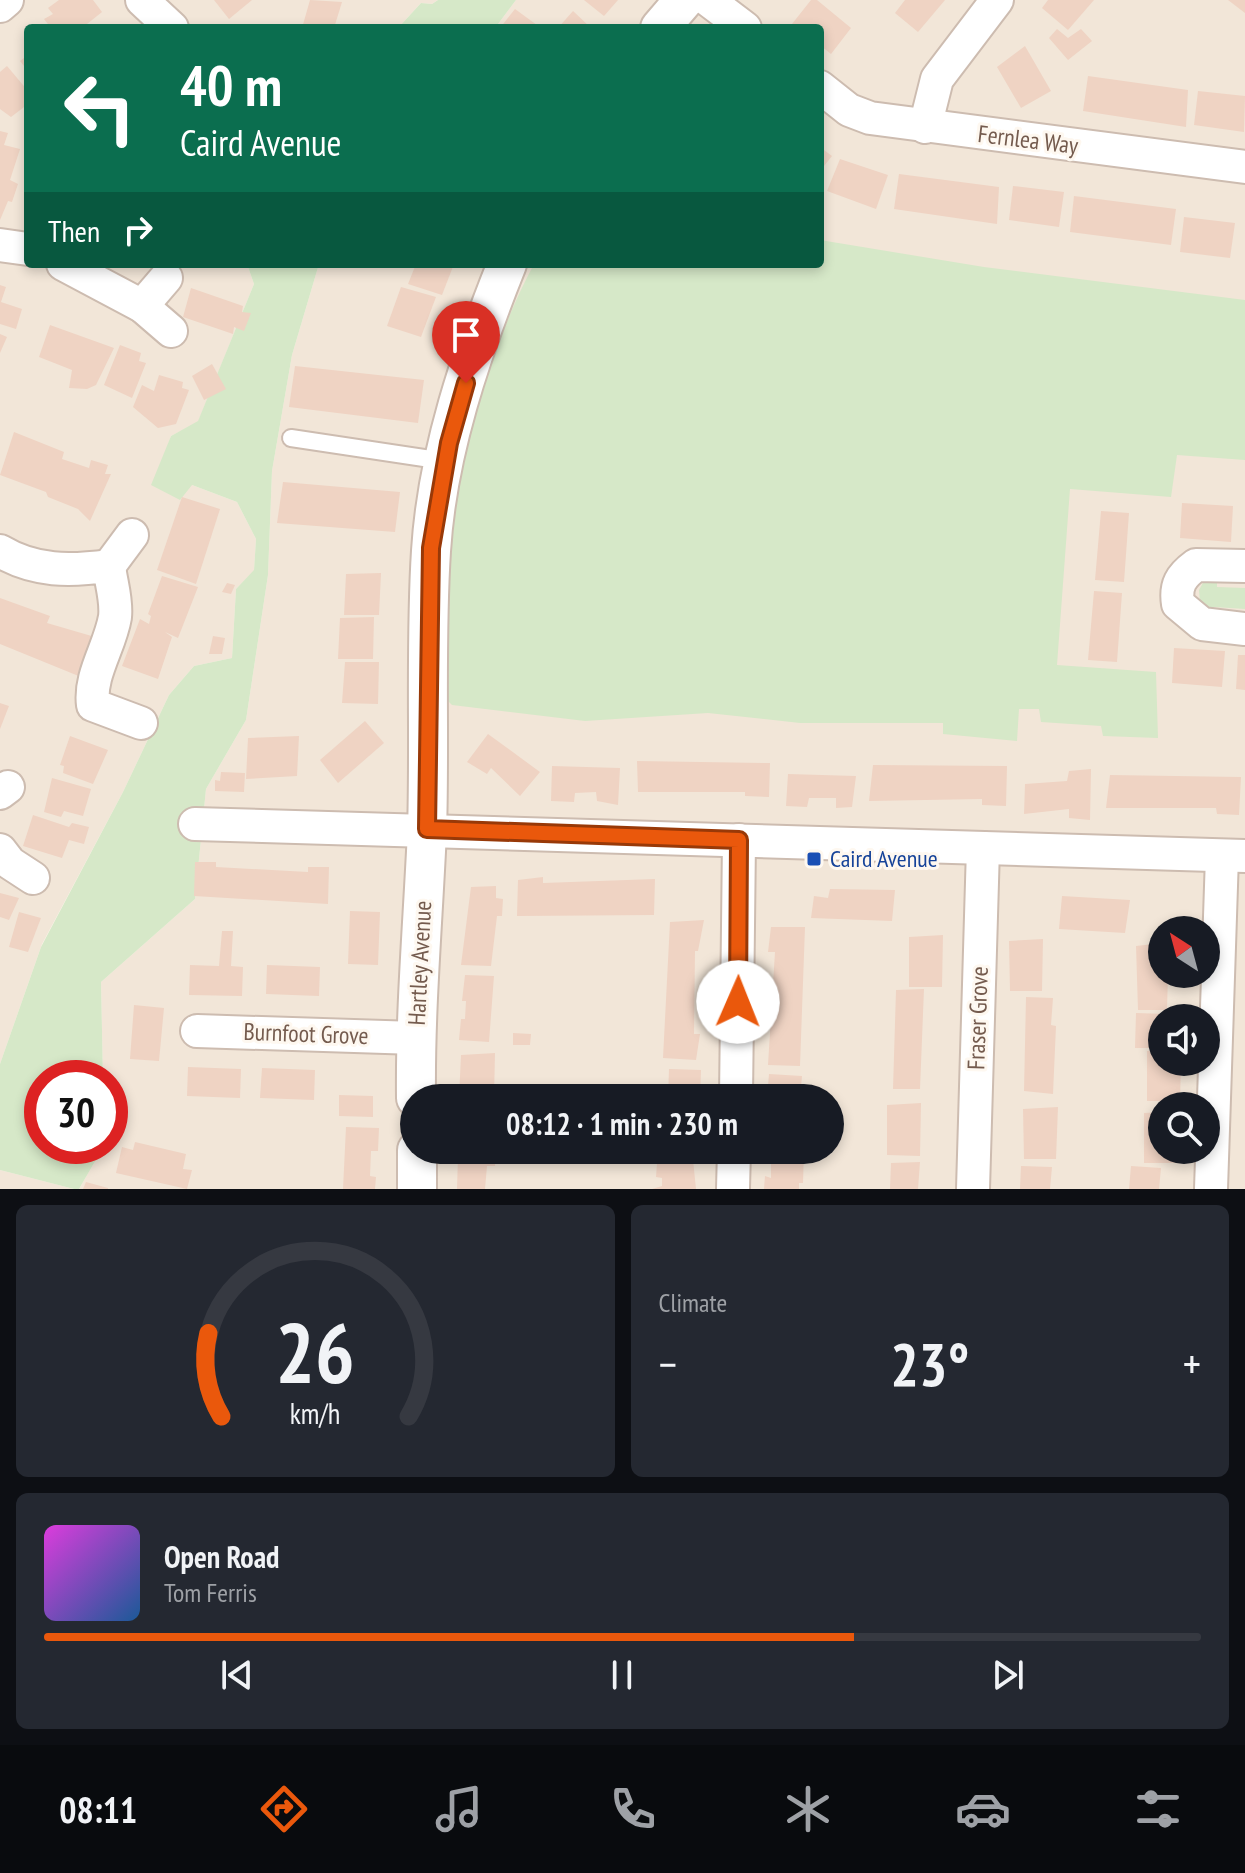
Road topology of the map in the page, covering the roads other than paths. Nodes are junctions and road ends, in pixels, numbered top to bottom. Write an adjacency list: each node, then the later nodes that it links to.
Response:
1 (7, 0): 6 (street)
2 (142, 0): 7 (street)
3 (684, 0): 8 (street)
4 (708, 0): 9 (street)
5 (997, 0): 11 (street)
6 (0, 6)
7 (168, 24)
8 (663, 24)
9 (740, 24)
10 (824, 90): 11 (street, Fernlea Way)
11 (925, 127): 12 (street, Fernlea Way)
12 (1245, 167)
13 (0, 245): 14 (street)
14 (24, 248)
15 (71, 268): 18 (street)
16 (505, 268): 21 (street, Hartley Avenue)
17 (166, 278): 18 (street)
18 (142, 306): 19 (street)
19 (171, 331)
20 (291, 438): 21 (lane)
21 (446, 461): 29 (street, Hartley Avenue)
22 (132, 535): 24 (street)
23 (0, 551): 24 (street)
24 (109, 566): 27 (street)
25 (1245, 566): 26 (street)
26 (1245, 629)
27 (141, 723)
28 (195, 824): 29 (street)
29 (427, 829): 30 (street); 36 (street, Hartley Avenue)
30 (739, 840): 31 (street); 38 (street)
31 (983, 848): 33 (street); 43 (street, Fraser Grove)
32 (0, 850): 34 (street)
33 (1234, 856): 44 (street)
34 (33, 878)
35 (197, 1031): 36 (street, Burnfoot Grove)
36 (416, 1038): 37 (street, Hartley Avenue)
37 (416, 1084)
38 (736, 1084)
39 (417, 1164): 41 (street)
40 (734, 1164): 42 (street)
41 (417, 1189)
42 (733, 1189)
43 (973, 1189)
44 (1211, 1189)

